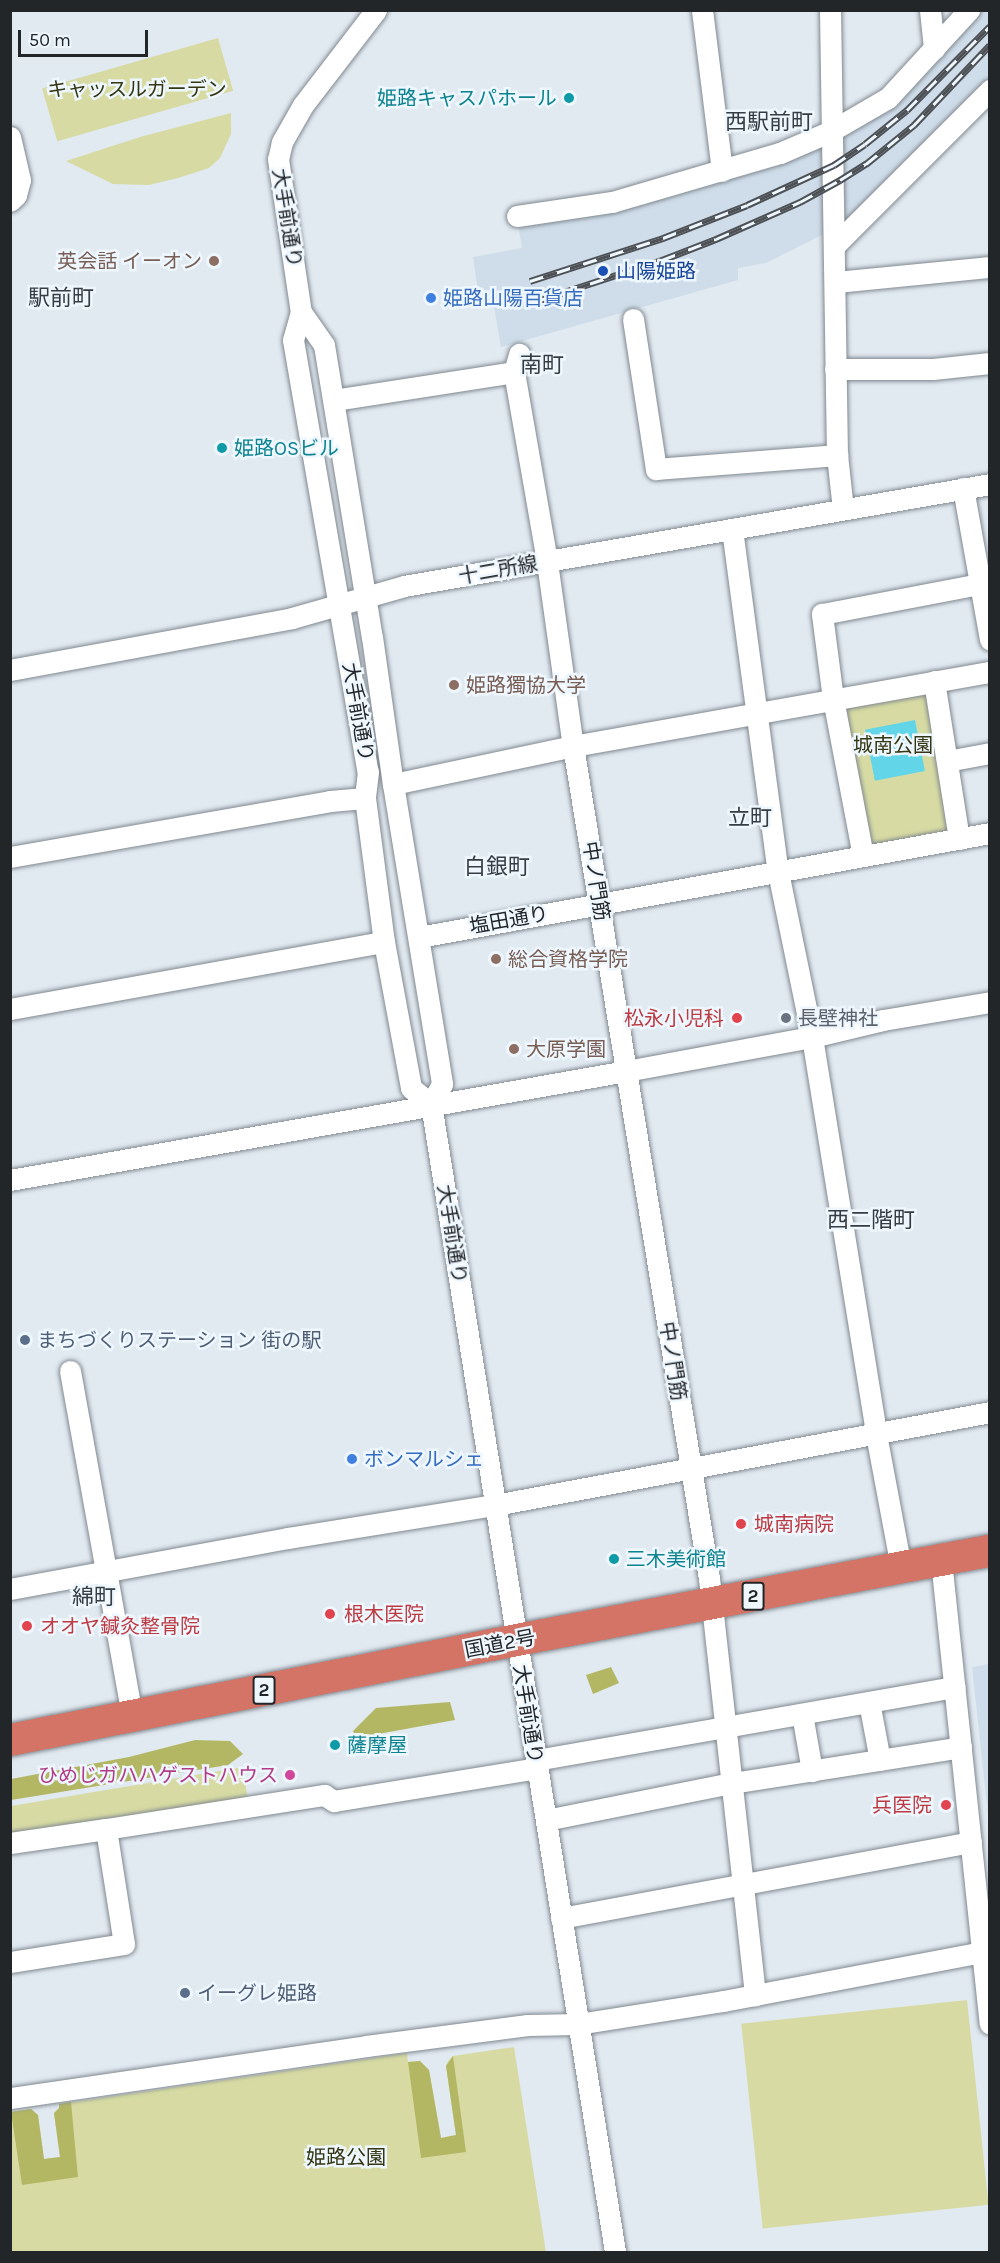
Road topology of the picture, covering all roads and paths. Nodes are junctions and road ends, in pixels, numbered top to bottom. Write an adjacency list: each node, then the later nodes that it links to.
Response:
1 (376, 10): 18 (street, 大手前通り)
2 (702, 10): 12 (street)
3 (830, 10): 10 (street)
4 (930, 10): 6 (street)
5 (969, 10): 6 (street)
6 (933, 49): 10 (street)
7 (990, 90): 9 (street)
8 (990, 116): 9 (street)
9 (963, 118): 15 (street)
10 (831, 131): 12 (street); 15 (street)
11 (10, 137): 13 (street)
12 (722, 171): 14 (street)
13 (10, 201)
14 (517, 216)
15 (836, 244): 17 (street)
16 (990, 267): 17 (street)
17 (836, 282): 21 (street)
18 (301, 312): 22 (street, 大手前通り); 31 (street, 大手前通り)
19 (633, 319): 23 (street)
20 (990, 363): 21 (street)
21 (835, 369): 23 (street)
22 (334, 400): 28 (street, 中ノ門筋); 30 (street, 大手前通り)
23 (837, 455): 26 (street)
24 (990, 484): 25 (street, 十二所線)
25 (963, 488): 26 (street, 十二所線); 29 (street)
26 (843, 509): 27 (street, 十二所線)
27 (732, 529): 28 (street, 十二所線); 37 (street)
28 (547, 562): 30 (street, 十二所線); 38 (street, 中ノ門筋)
29 (985, 582): 32 (street); 36 (street)
30 (365, 596): 31 (street, 十二所線); 41 (street, 大手前通り)
31 (338, 604): 33 (street, 十二所線); 42 (street, 大手前通り)
32 (990, 640)
33 (10, 670)
34 (990, 672): 35 (street)
35 (934, 681): 36 (street); 40 (street)
36 (833, 699): 37 (street); 45 (street)
37 (756, 713): 38 (street); 47 (street)
38 (573, 746): 41 (street); 48 (street, 中ノ門筋)
39 (990, 753): 40 (street)
40 (947, 761): 44 (street)
41 (393, 784): 49 (street, 大手前通り)
42 (365, 798): 46 (street); 50 (street, 大手前通り)
43 (990, 833): 44 (street, 塩田通り)
44 (959, 839): 45 (street, 塩田通り)
45 (862, 856): 47 (street, 塩田通り)
46 (10, 857)
47 (778, 872): 48 (street, 塩田通り); 53 (street)
48 (600, 904): 49 (street, 塩田通り); 54 (street, 中ノ門筋)
49 (419, 937): 55 (street, 大手前通り)
50 (384, 942): 52 (street); 55 (street, 大手前通り)
51 (990, 1002): 53 (street)
52 (10, 1009)
53 (812, 1037): 54 (street); 59 (street)
54 (626, 1071): 55 (street); 60 (street, 中ノ門筋)
55 (431, 1104): 56 (street); 61 (street, 大手前通り)
56 (10, 1180)
57 (70, 1371): 65 (street)
58 (990, 1412): 59 (street)
59 (876, 1434): 60 (street); 64 (street)
60 (690, 1467): 61 (street); 67 (street, 中ノ門筋)
61 (495, 1504): 65 (street); 68 (street, 大手前通り)
62 (990, 1551): 63 (highway, 国道2号 / 2)
63 (941, 1560): 64 (highway, 国道2号 / 2); 69 (street)
64 (901, 1568): 67 (highway, 国道2号 / 2)
65 (107, 1572): 66 (street); 72 (street)
66 (10, 1589)
67 (712, 1604): 68 (highway, 国道2号 / 2); 73 (street, 中ノ門筋)
68 (517, 1640): 72 (highway, 国道2号 / 2); 77 (street, 大手前通り)
69 (955, 1687): 70 (street); 75 (street)
70 (869, 1702): 71 (street); 76 (street)
71 (802, 1714): 73 (street); 78 (street)
72 (132, 1716): 74 (highway, 国道2号 / 2)
73 (726, 1728): 77 (street); 79 (street, 中ノ門筋)
74 (10, 1740)
75 (961, 1747): 76 (street); 82 (street)
76 (880, 1760): 78 (street)
77 (536, 1764): 80 (street, 大手前通り); 81 (street)
78 (812, 1770): 79 (street)
79 (732, 1784): 80 (street); 84 (street, 中ノ門筋)
80 (546, 1820): 85 (street, 大手前通り)
81 (106, 1828): 83 (street); 87 (street)
82 (971, 1842): 84 (street); 86 (street)
83 (10, 1843)
84 (743, 1885): 85 (street); 88 (street, 中ノ門筋)
85 (561, 1918): 90 (street, 大手前通り)
86 (982, 1952): 88 (street); 89 (street)
87 (10, 1962)
88 (755, 1995): 90 (street)
89 (990, 2023)
90 (578, 2024): 91 (street); 92 (street, 大手前通り)
91 (10, 2098)
92 (615, 2253)

